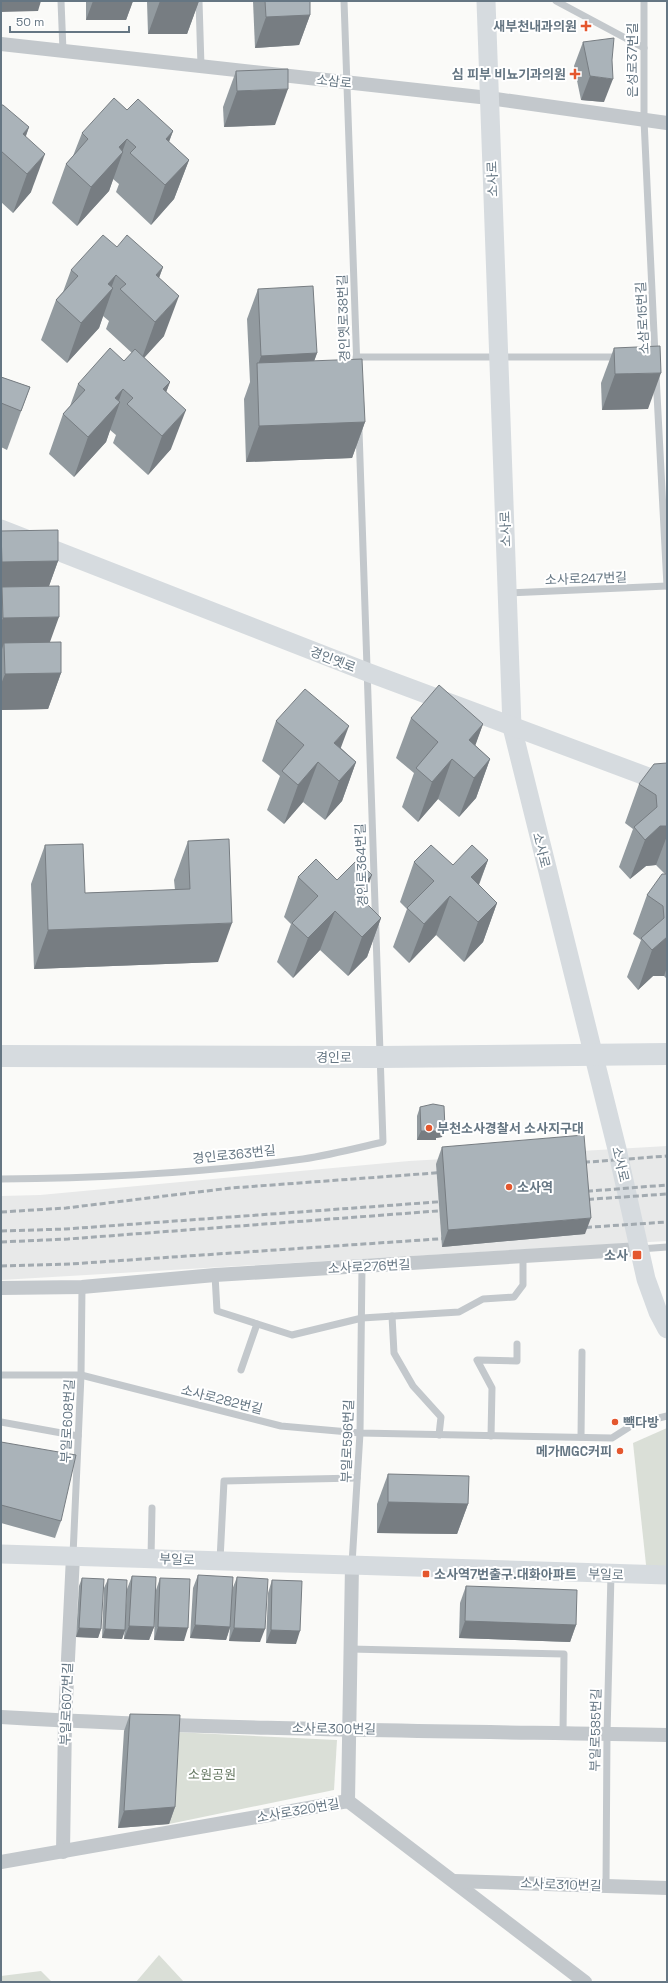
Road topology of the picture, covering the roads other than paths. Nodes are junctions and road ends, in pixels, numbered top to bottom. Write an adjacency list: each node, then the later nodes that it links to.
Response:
1 (61, 1): 9 (lane)
2 (199, 1): 10 (lane)
3 (344, 1): 11 (lane, 경인옛로38번길)
4 (486, 1): 12 (street, 소사로)
5 (556, 1): 8 (lane)
6 (644, 1): 8 (lane, 은성로37번길)
7 (1, 44): 9 (street, 소삼로)
8 (644, 48): 13 (lane, 은성로37번길)
9 (63, 51): 10 (street, 소삼로)
10 (201, 66): 11 (street, 소삼로)
11 (347, 82): 12 (street, 소삼로); 15 (lane, 경인옛로38번길)
12 (489, 98): 13 (street, 소삼로); 16 (street, 소사로)
13 (644, 120): 14 (street, 소삼로); 21 (lane, 소삼로15번길)
14 (667, 123)
15 (356, 357): 16 (lane); 18 (lane, 경인옛로38번길)
16 (498, 357): 17 (lane); 22 (street, 소사로)
17 (624, 357)
18 (357, 381)
19 (358, 420): 23 (lane)
20 (1, 529): 23 (street, 경인옛로)
21 (667, 586): 22 (lane, 소사로247번길)
22 (507, 593): 24 (street, 소사로)
23 (367, 672): 24 (street, 경인옛로); 28 (lane, 경인로364번길)
24 (512, 727): 25 (street, 경인옛로); 31 (street, 소사로)
25 (667, 784)
26 (667, 1054): 28 (main road, 경인로)
27 (1, 1056): 28 (main road, 경인로)
28 (380, 1057): 29 (lane, 경인로363번길)
29 (1, 1179)
30 (667, 1247): 31 (lane)
31 (640, 1250): 32 (street, 소사로276번길); 40 (street, 소사로)
32 (523, 1257): 33 (street, 소사로276번길); 37 (lane)
33 (362, 1267): 34 (street, 소사로276번길); 38 (lane, 부일로596번길)
34 (215, 1275): 35 (street, 소사로276번길); 39 (lane)
35 (82, 1287): 36 (street, 소사로276번길); 45 (lane, 부일로608번길)
36 (1, 1288)
37 (392, 1316): 38 (lane); 49 (lane)
38 (362, 1318): 39 (lane); 48 (lane, 부일로596번길)
39 (257, 1324): 43 (lane)
40 (667, 1329)
41 (517, 1344): 51 (lane)
42 (582, 1352): 52 (lane)
43 (241, 1370)
44 (1, 1375): 45 (lane, 소사로282번길)
45 (81, 1375): 48 (lane, 소사로282번길); 50 (lane, 부일로608번길)
46 (667, 1416): 52 (lane, 소사로282번길)
47 (1, 1422): 50 (lane)
48 (360, 1433): 49 (lane, 소사로282번길); 53 (lane, 부일로596번길)
49 (439, 1435): 51 (lane, 소사로282번길)
50 (78, 1436): 56 (lane, 부일로608번길)
51 (491, 1436): 52 (lane, 소사로282번길)
52 (581, 1437)
53 (357, 1478): 58 (lane); 59 (lane, 부일로596번길)
54 (152, 1508): 57 (lane)
55 (1, 1554): 56 (street, 부일로)
56 (73, 1556): 57 (street, 부일로); 64 (street, 부일로607번길)
57 (151, 1558): 58 (street, 부일로)
58 (219, 1561): 59 (street, 부일로)
59 (352, 1565): 60 (street, 부일로); 62 (street)
60 (611, 1574): 61 (street, 부일로); 67 (lane, 부일로585번길)
61 (667, 1575)
62 (350, 1649): 65 (street); 66 (lane)
63 (1, 1717): 64 (street, 소사로300번길)
64 (65, 1721): 65 (street, 소사로300번길); 70 (street, 부일로607번길)
65 (348, 1729): 66 (street, 소사로300번길); 69 (street)
66 (562, 1733): 67 (street, 소사로300번길)
67 (607, 1734): 68 (street, 소사로300번길); 73 (lane, 부일로585번길)
68 (667, 1736)
69 (348, 1801): 70 (street, 소사로320번길); 72 (street, 소사로320번길)
70 (63, 1852): 71 (street, 소사로320번길)
71 (1, 1862)
72 (454, 1881): 73 (street, 소사로310번길); 75 (street, 소사로320번길)
73 (606, 1886): 74 (street, 소사로310번길)
74 (667, 1888)
75 (585, 1982)

